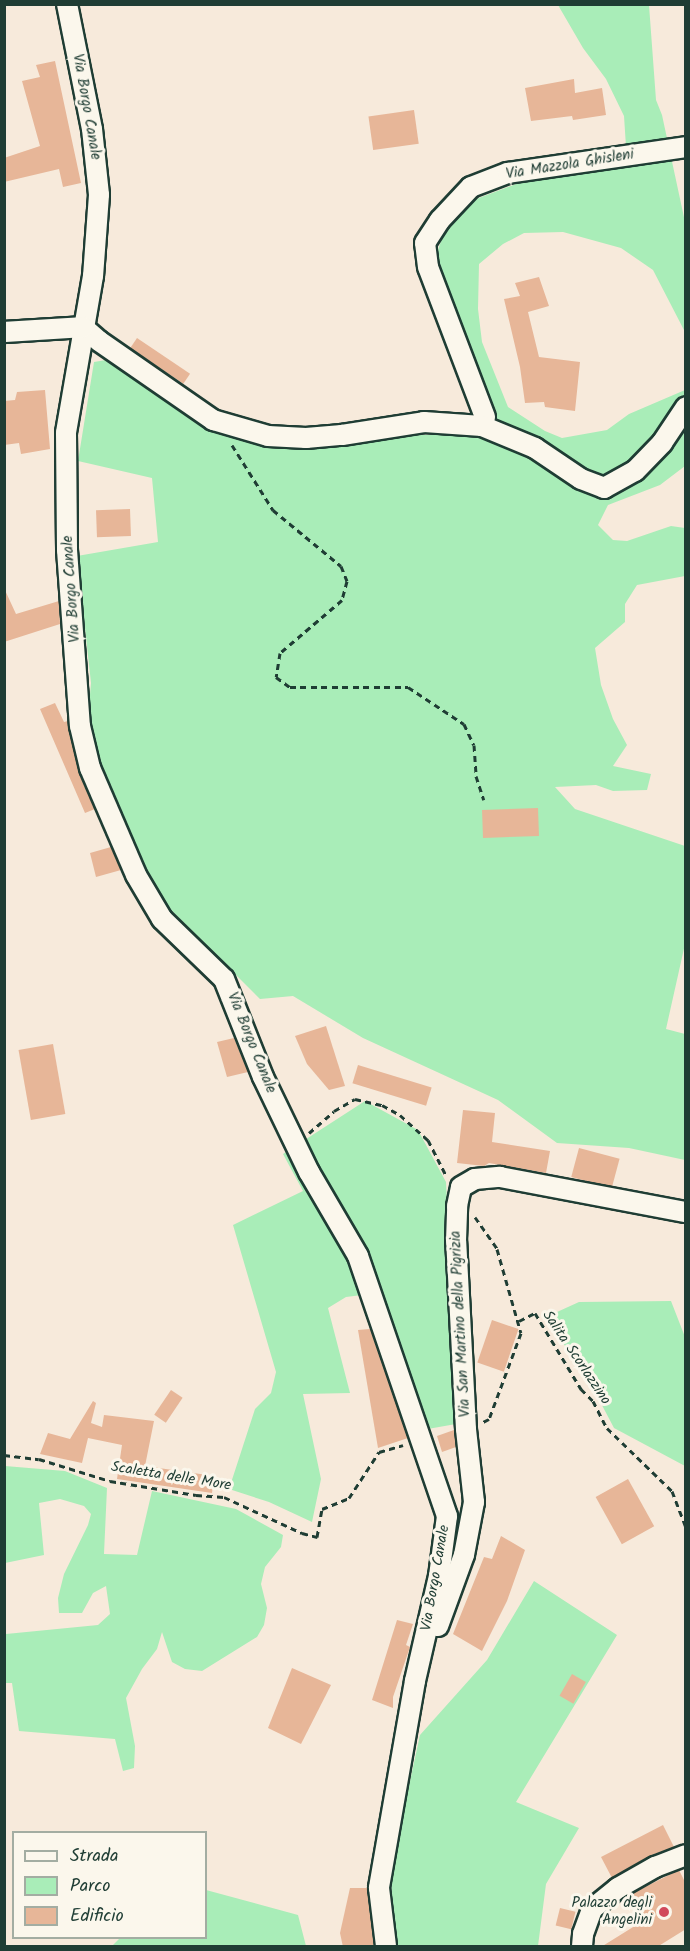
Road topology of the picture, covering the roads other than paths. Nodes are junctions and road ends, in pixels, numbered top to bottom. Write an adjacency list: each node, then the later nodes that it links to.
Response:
1 (68, 4): 3 (street, Via Borgo Canale)
2 (686, 147): 6 (street, Via Mazzola Ghisleni)
3 (83, 327): 4 (street); 6 (street); 8 (street, Via Borgo Canale)
4 (4, 332)
5 (686, 406): 6 (street)
6 (482, 426)
7 (686, 1212): 8 (street, Via San Martino della Pigrizia)
8 (415, 1682): 10 (street, Via Borgo Canale)
9 (686, 1855): 11 (street)
10 (386, 1947)
11 (582, 1947)

